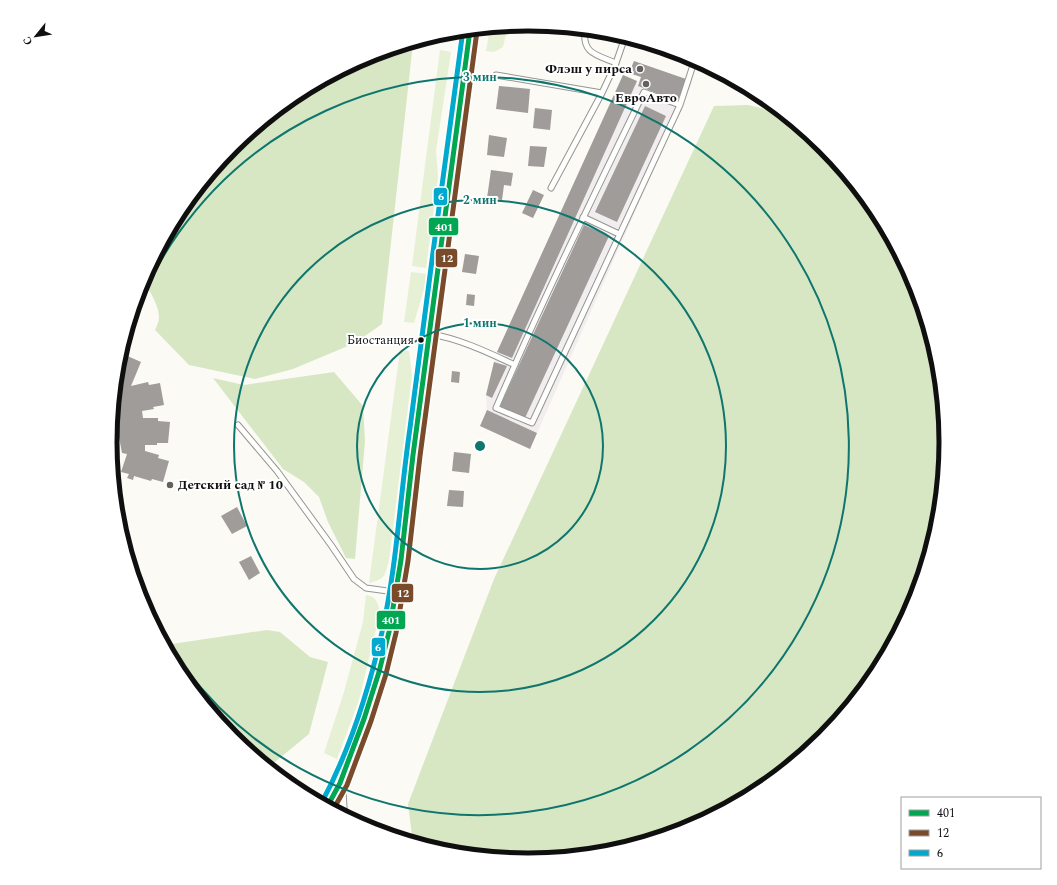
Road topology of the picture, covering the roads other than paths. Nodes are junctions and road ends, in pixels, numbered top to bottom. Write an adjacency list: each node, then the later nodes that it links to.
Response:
1 (585, 35): 6 (lane)
2 (470, 36): 5 (main road)
3 (462, 37): 5 (main road)
4 (623, 42): 6 (lane)
5 (469, 46): 14 (main road)
6 (616, 63): 9 (lane)
7 (693, 65): 10 (lane)
8 (496, 75): 9 (lane)
9 (602, 93): 11 (lane)
10 (680, 105): 12 (lane); 13 (lane)
11 (552, 188)
12 (583, 217): 13 (lane); 15 (lane)
13 (619, 234): 15 (lane)
14 (430, 333): 15 (lane); 17 (main road)
15 (514, 365)
16 (238, 425): 17 (lane)
17 (396, 592): 18 (main road)
18 (340, 783): 19 (main road); 20 (street)
19 (329, 803)
20 (342, 810)

